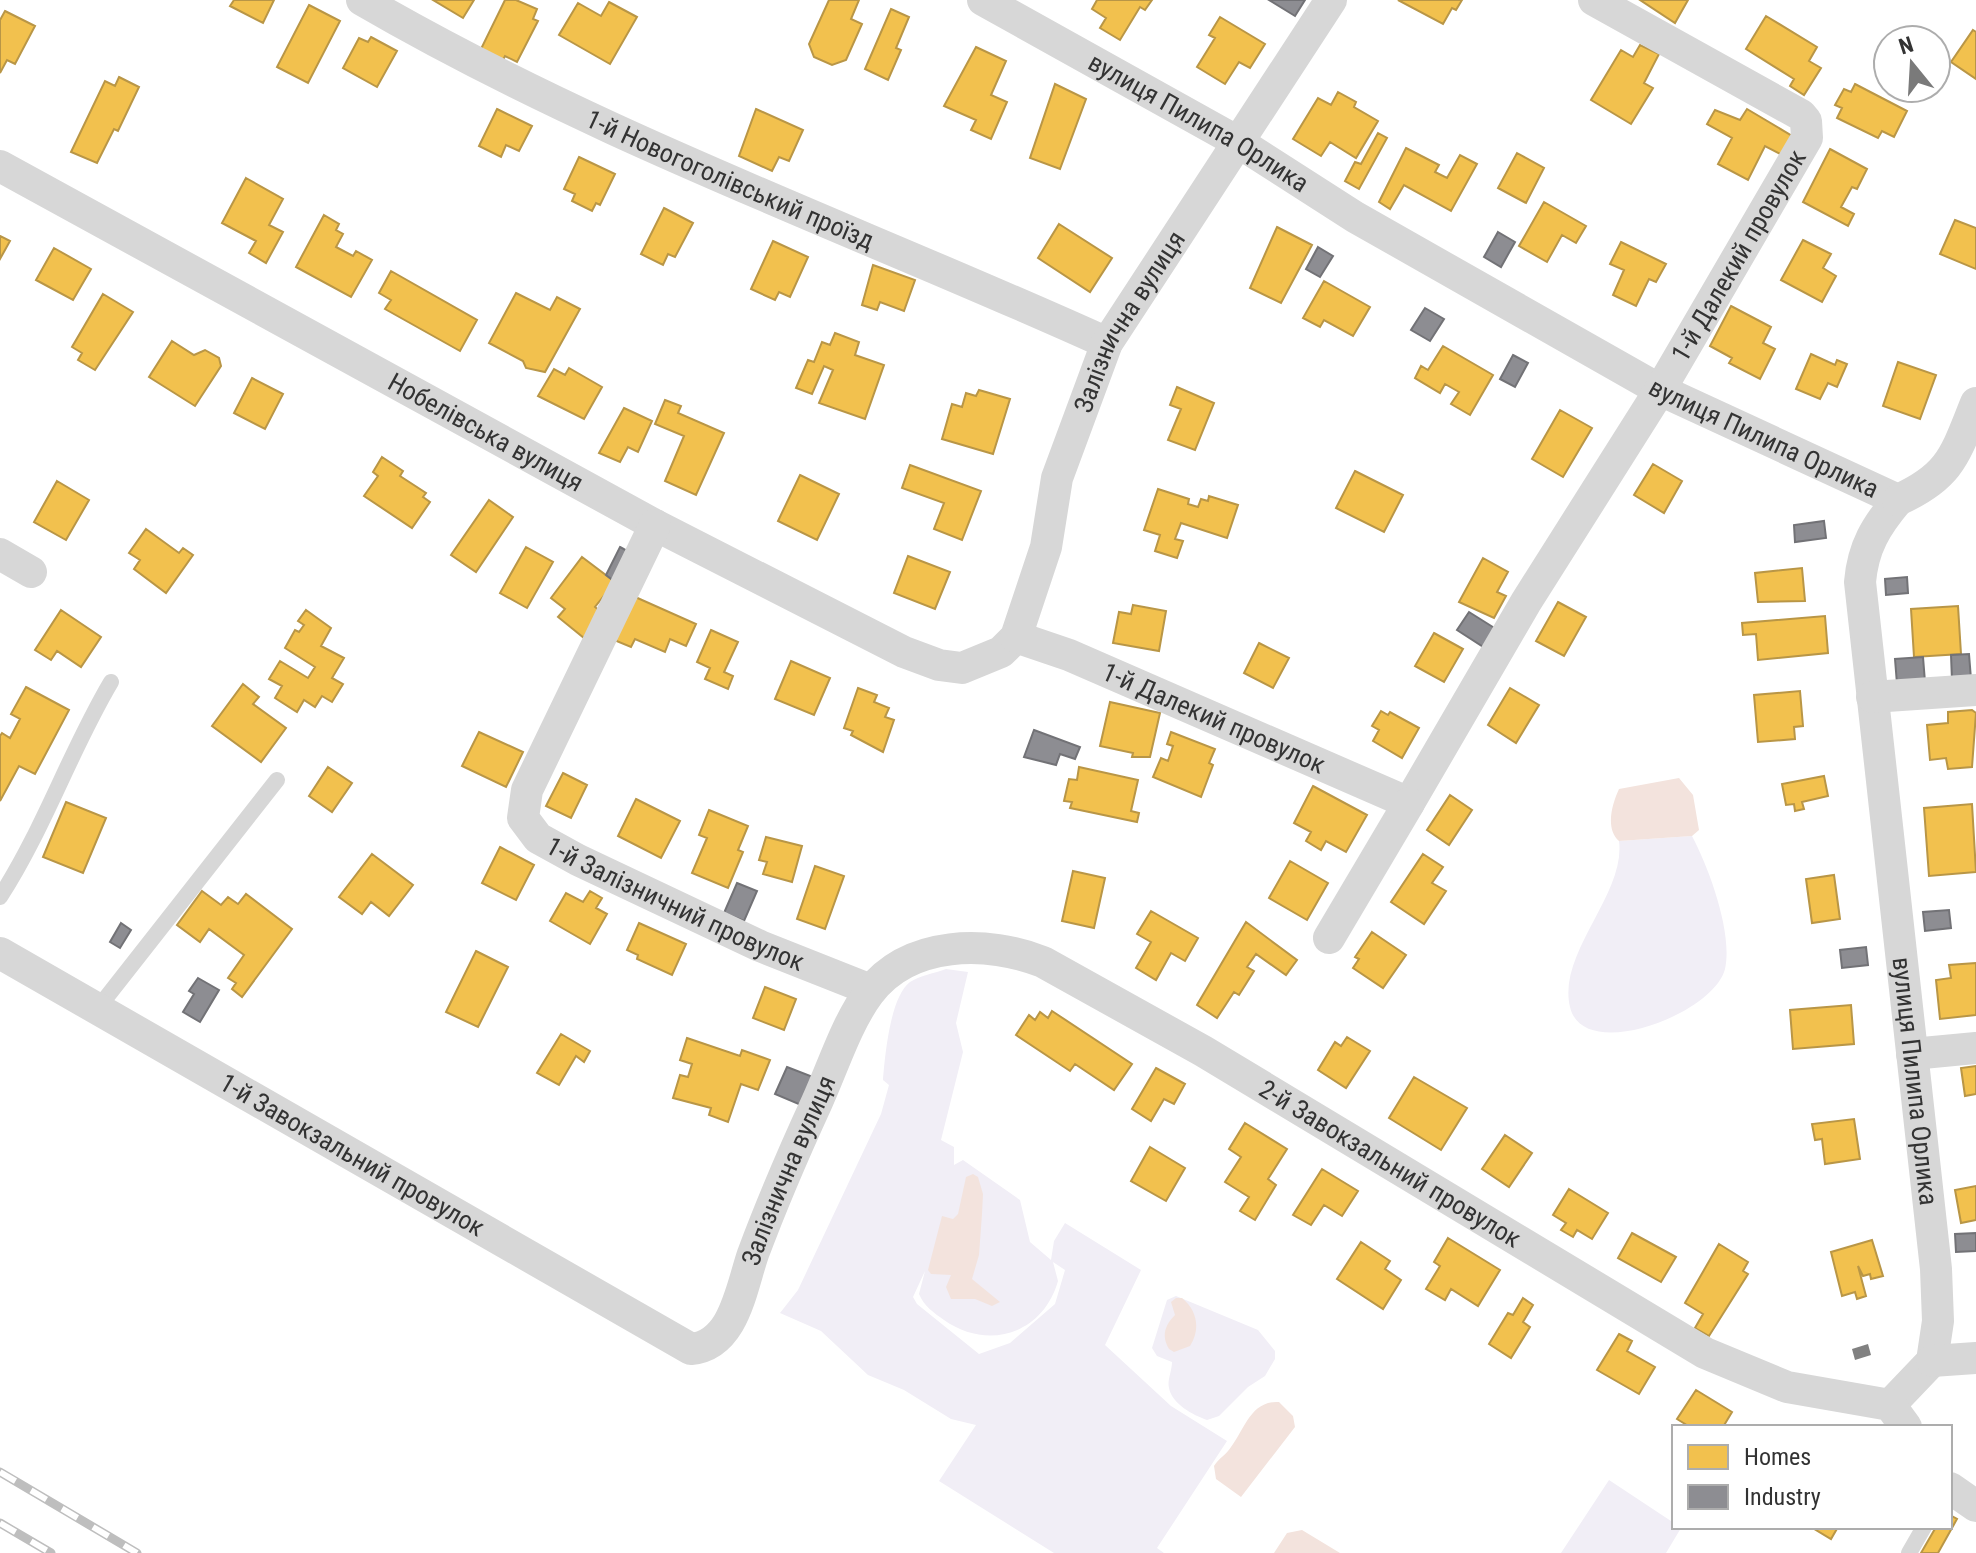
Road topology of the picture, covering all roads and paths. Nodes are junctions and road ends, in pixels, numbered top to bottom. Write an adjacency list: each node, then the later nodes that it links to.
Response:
1 (362, 0): 7 (street, 1-й Новогоголівський проїзд)
2 (983, 0): 5 (street, вулиця Пилипа Орлика)
3 (1331, 0): 5 (street, Залізнична вулиця)
4 (1594, 0): 8 (street, 1-й Далекий провулок)
5 (1238, 142): 7 (street, Залізнична вулиця); 8 (street, вулиця Пилипа Орлика)
6 (0, 166): 11 (street, Нобелівська вулиця)
7 (1107, 343): 14 (street, Залізнична вулиця)
8 (1660, 390): 10 (street, вулиця Пилипа Орлика); 19 (street, 1-й Далекий провулок)
9 (1976, 403): 10 (street)
10 (1898, 500): 17 (street, вулиця Пилипа Орлика)
11 (655, 525): 14 (street, Нобелівська вулиця); 23 (street, 1-й Залізничний провулок)
12 (0, 554): 13 (street)
13 (31, 572)
14 (1016, 637): 19 (street, 1-й Далекий провулок)
15 (111, 682): 20 (lane)
16 (1976, 690): 17 (street)
17 (1872, 697): 26 (street, вулиця Пилипа Орлика)
18 (277, 780): 24 (lane)
19 (1409, 803): 21 (street, 1-й Далекий провулок)
20 (0, 897)
21 (1329, 938)
22 (0, 953): 24 (street, 1-й Завокзальний провулок)
23 (871, 990): 27 (street, Залізнична вулиця); 30 (street, 2-й Завокзальний провулок)
24 (98, 1008): 27 (street, 1-й Завокзальний провулок)
25 (1976, 1048): 26 (street)
26 (1912, 1054): 29 (street, вулиця Пилипа Орлика)
27 (705, 1347)
28 (1976, 1358): 29 (street)
29 (1932, 1361): 30 (street)
30 (1898, 1416)
31 (1952, 1489): 32 (street)
32 (1976, 1506)
33 (1923, 1529): 34 (lane)
34 (1909, 1553)

